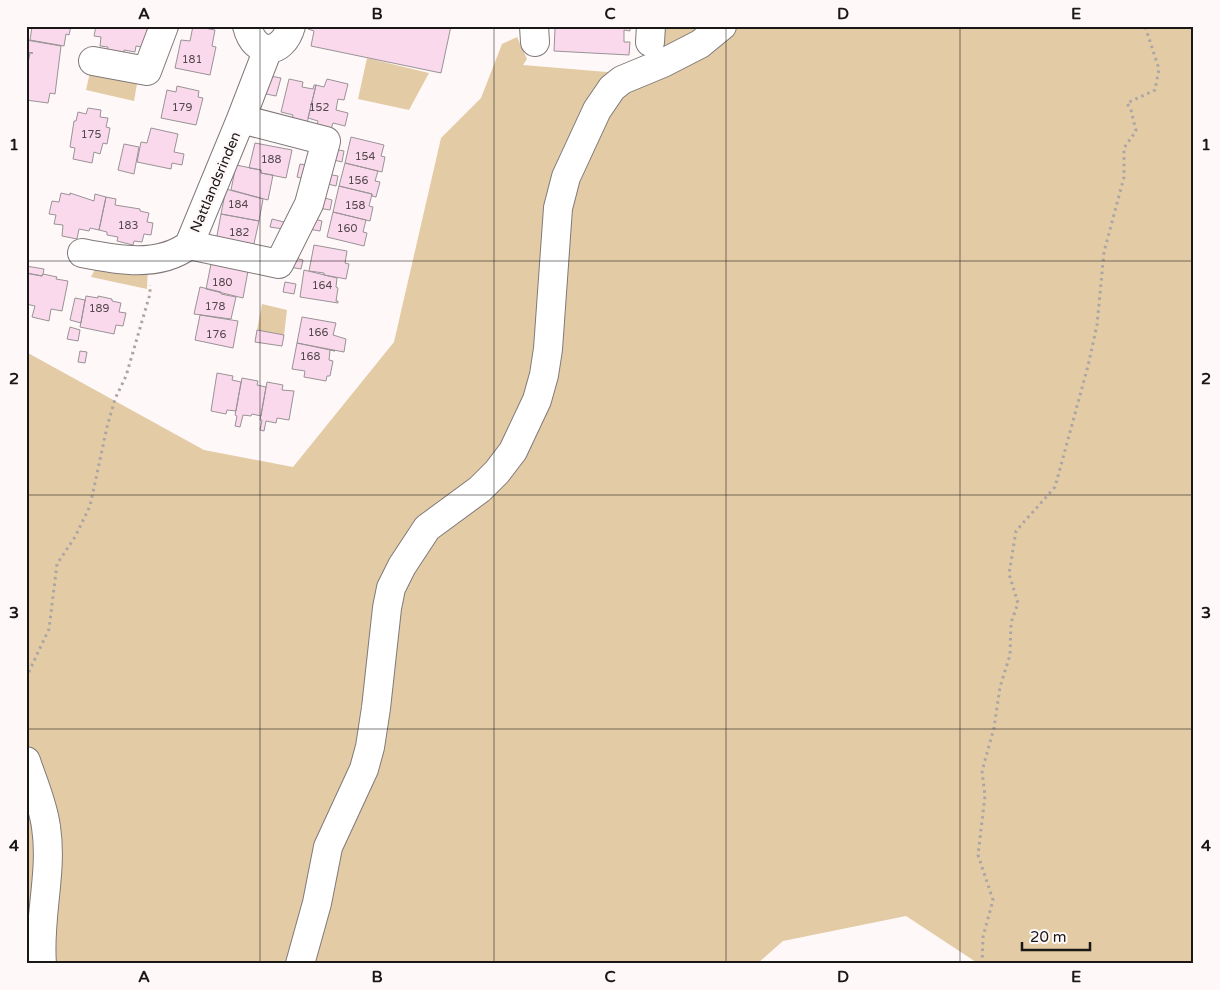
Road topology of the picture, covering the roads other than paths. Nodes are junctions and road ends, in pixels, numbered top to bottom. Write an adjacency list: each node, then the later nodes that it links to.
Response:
1 (164, 26): 6 (street)
2 (248, 26): 5 (street)
3 (291, 26): 5 (street)
4 (722, 26): 12 (street)
5 (268, 49): 7 (street, Nattlandsrinden)
6 (93, 61)
7 (241, 119): 8 (street, Nattlandsrinden); 8 (street, Nattlandsrinden)
8 (189, 245): 9 (street, Nattlandsrinden)
9 (82, 253)
10 (26, 761): 11 (street)
11 (42, 964)
12 (300, 964)

